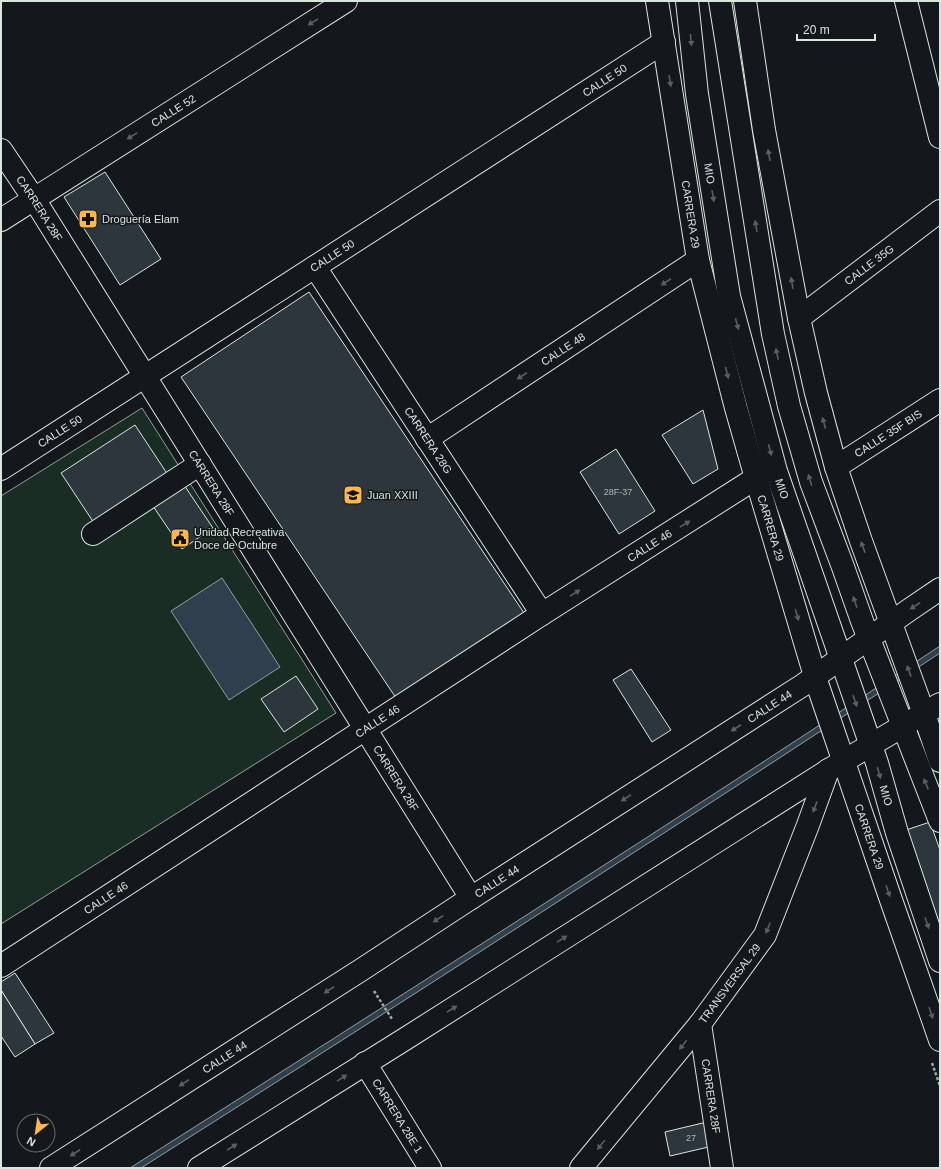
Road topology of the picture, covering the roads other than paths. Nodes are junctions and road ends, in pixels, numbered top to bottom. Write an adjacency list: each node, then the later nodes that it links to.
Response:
1 (346, 1): 10 (street, CALLE 52, one-way to 10)
2 (658, 1): 7 (street, CARRERA 29)
3 (687, 1): 28 (street, MIO, one-way to 28)
4 (720, 1): 27 (street, one-way to 4)
5 (745, 1): 15 (street, one-way to 5)
6 (906, 1): 8 (street)
7 (664, 42): 13 (street, CARRERA 29, one-way to 13); 14 (street, CALLE 50)
8 (940, 137)
9 (1, 150): 10 (street, CARRERA 28F)
10 (34, 199): 12 (street, CALLE 52); 16 (street, CARRERA 28F)
11 (940, 211): 15 (street, CALLE 35G)
12 (1, 220)
13 (698, 260): 18 (street, CALLE 48, one-way to 18); 22 (street, CARRERA 29, one-way to 22)
14 (315, 267): 16 (street, CALLE 50); 18 (street, CARRERA 28G)
15 (799, 318): 20 (street, one-way to 15)
16 (145, 376): 19 (street, CARRERA 28F); 21 (street, CALLE 50)
17 (940, 400): 20 (street, CALLE 35F BIS)
18 (427, 439): 25 (street, CARRERA 28G)
19 (200, 464): 23 (street); 32 (street, CARRERA 28F)
20 (836, 467): 26 (street, one-way to 20)
21 (1, 469)
22 (756, 478): 25 (street, CALLE 46, one-way to 22); 29 (street, CARRERA 29, one-way to 29)
23 (93, 534)
24 (940, 589): 26 (street, CALLE 44, one-way to 26)
25 (542, 614): 32 (street, CALLE 46)
26 (893, 629): 27 (street, CALLE 44); 30 (street, one-way to 26)
27 (872, 644): 28 (street, CALLE 44); 31 (street)
28 (842, 663): 29 (street, CALLE 44); 33 (street, MIO, one-way to 33)
29 (817, 681): 34 (street, CARRERA 29); 37 (street, CALLE 44, one-way to 37)
30 (929, 708): 31 (street); 35 (street)
31 (902, 722): 33 (street); 36 (street, one-way to 31)
32 (366, 729): 37 (street, CARRERA 28F); 39 (street, CALLE 46)
33 (868, 741): 34 (street); 38 (street, MIO, one-way to 38)
34 (837, 761): 40 (street, TRANSVERSAL 29, one-way to 40); 41 (street, CARRERA 29, one-way to 41); 42 (street, one-way to 34)
35 (940, 761)
36 (940, 821)
37 (471, 898): 43 (street, CALLE 44, one-way to 43)
38 (940, 961)
39 (1, 966)
40 (700, 1024): 46 (street, TRANSVERSAL 29, one-way to 46); 47 (street, CARRERA 28F)
41 (940, 1040)
42 (365, 1063): 44 (street, one-way to 42); 45 (street, CARRERA 28E 1)
43 (51, 1168)
44 (199, 1168)
45 (430, 1168)
46 (581, 1168)
47 (722, 1168)

